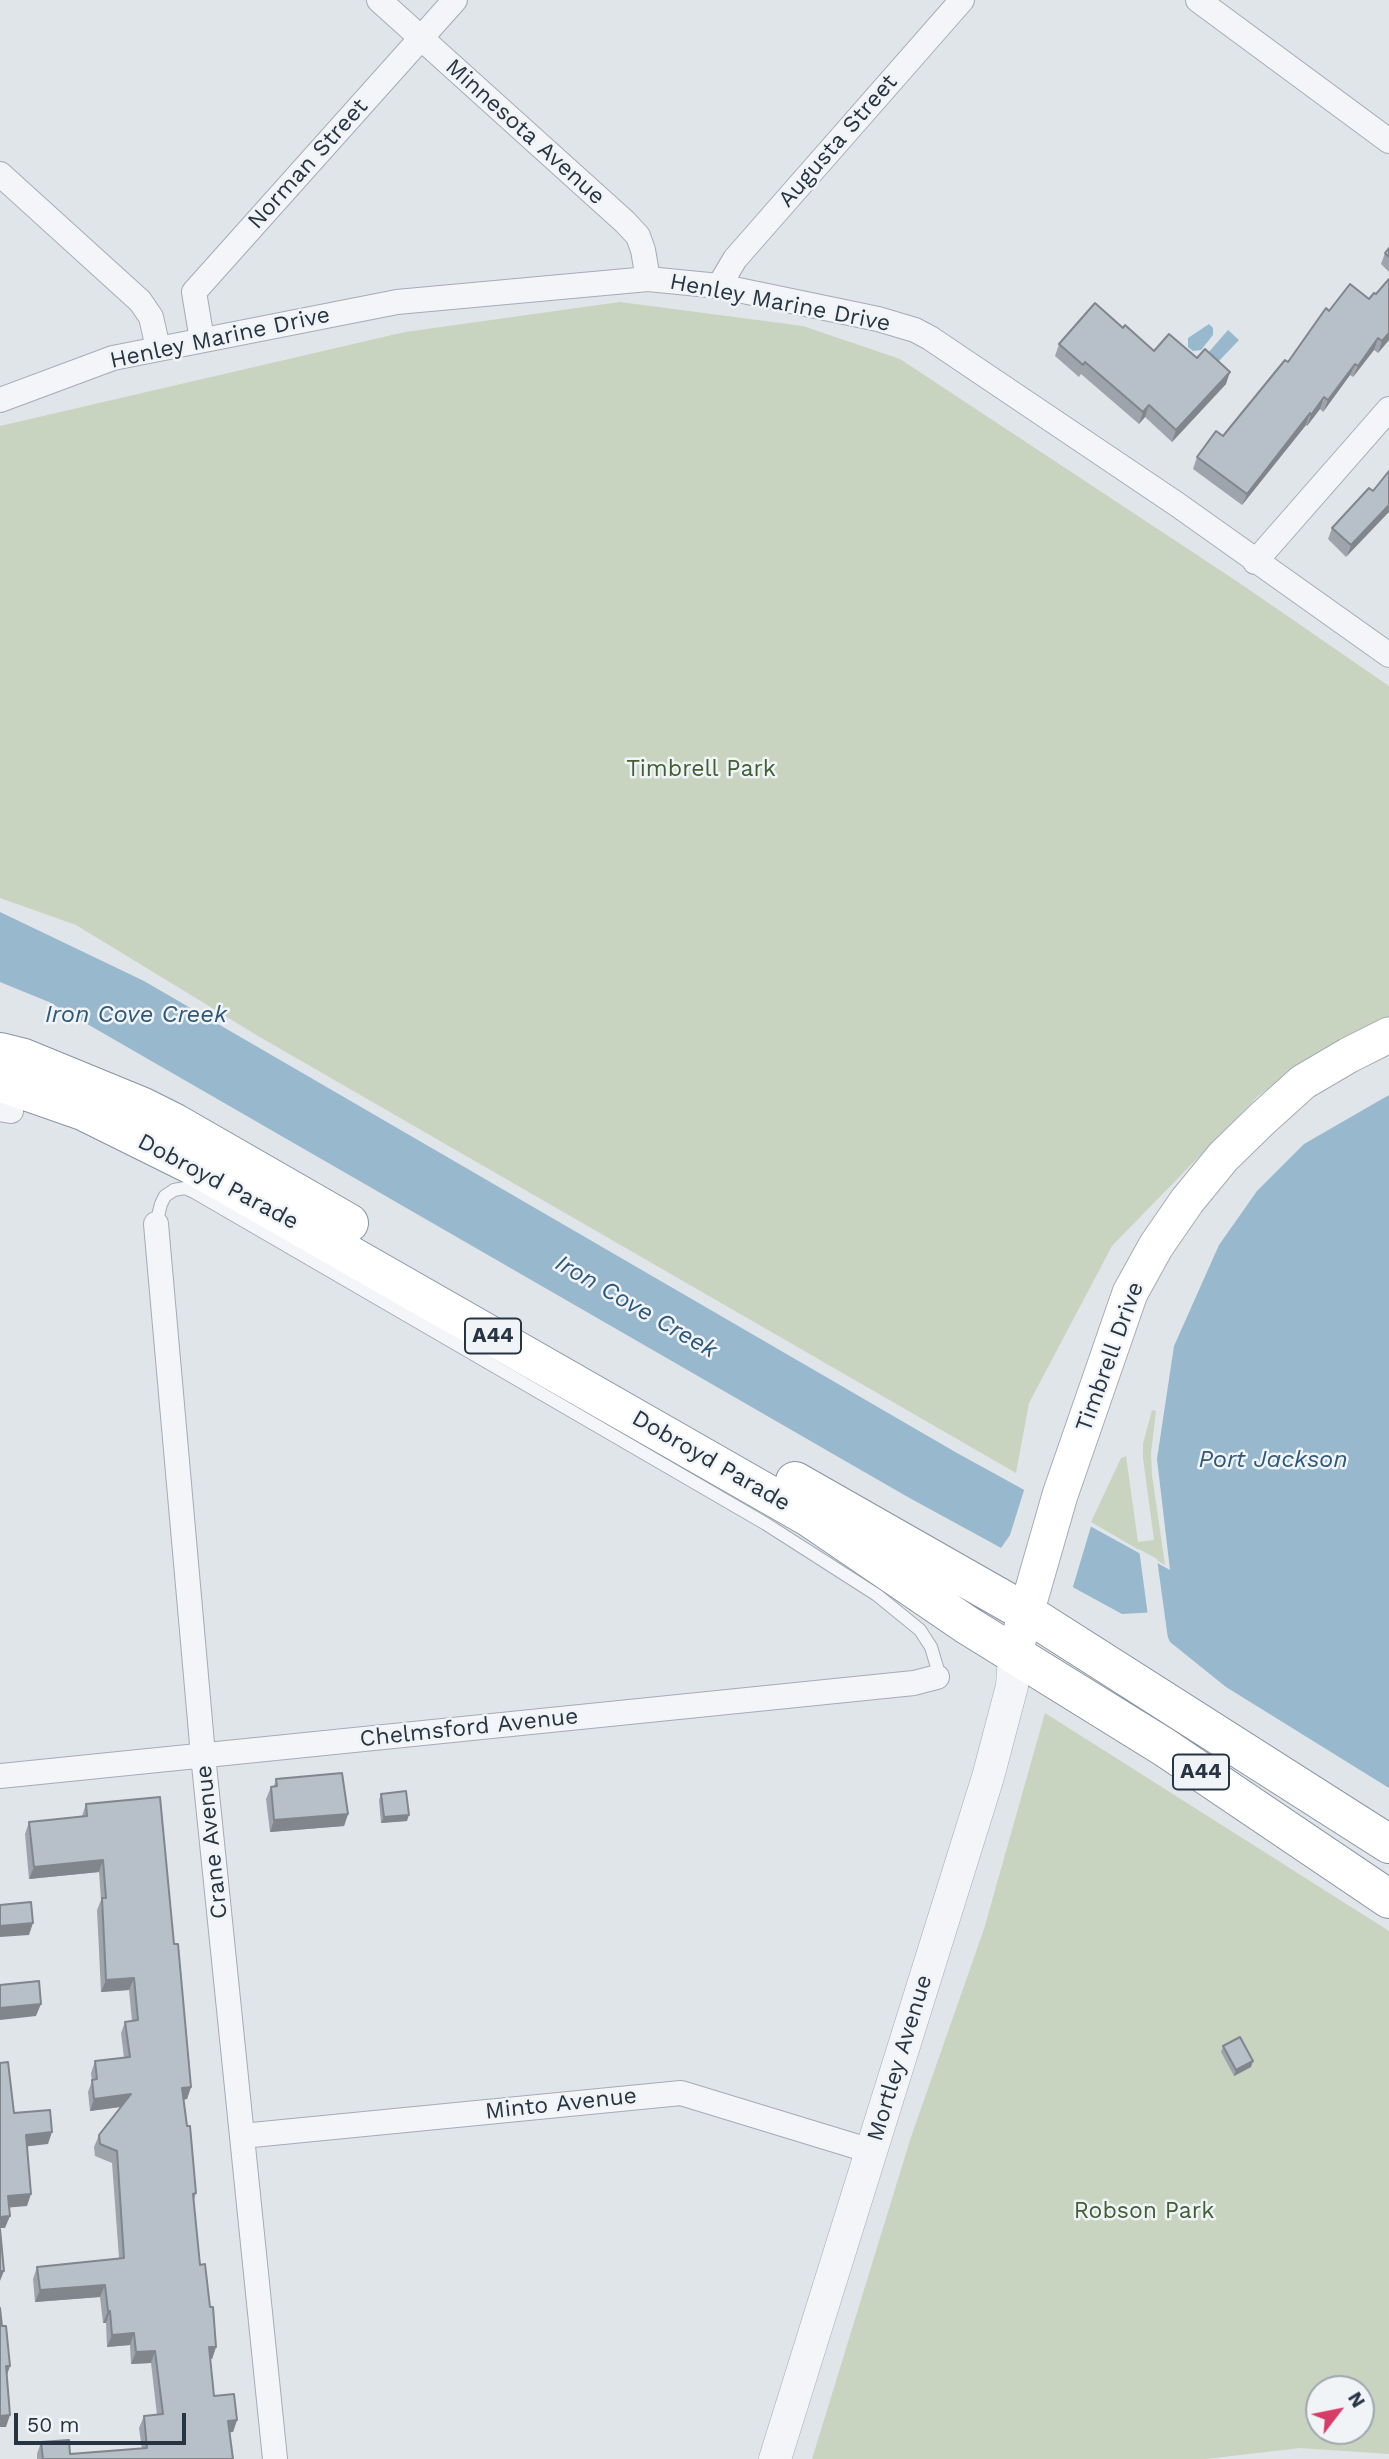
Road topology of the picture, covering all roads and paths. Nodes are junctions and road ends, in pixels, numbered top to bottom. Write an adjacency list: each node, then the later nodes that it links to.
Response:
1 (379, 0): 5 (street, Minnesota Avenue)
2 (455, 0): 5 (street, Norman Street)
3 (962, 0): 9 (street, Augusta Street)
4 (1198, 0): 6 (street)
5 (422, 38): 8 (street, Minnesota Avenue); 10 (street, Norman Street)
6 (1389, 141)
7 (0, 174): 11 (street)
8 (649, 279): 9 (street, Henley Marine Drive); 10 (street, Henley Marine Drive)
9 (719, 286): 14 (street, Henley Marine Drive)
10 (202, 340): 11 (street, Henley Marine Drive)
11 (158, 348): 12 (street, Henley Marine Drive)
12 (0, 400)
13 (1389, 409): 14 (street)
14 (1255, 562): 15 (street, Henley Marine Drive)
15 (1389, 655)
16 (1389, 1035): 20 (main road, Timbrell Drive)
17 (0, 1052): 20 (highway, Dobroyd Parade / A44)
18 (4, 1101): 21 (highway, Dobroyd Parade / A44)
19 (156, 1224): 22 (lane, Dobroyd Parade); 23 (street, Crane Avenue)
20 (1030, 1597): 21 (main road, Timbrell Drive); 25 (highway, Dobroyd Parade / A44)
21 (1014, 1655): 26 (highway, Dobroyd Parade / A44); 28 (street, Mortley Avenue)
22 (937, 1677): 23 (street, Chelmsford Avenue)
23 (203, 1755): 24 (street, Chelmsford Avenue); 27 (street, Crane Avenue)
24 (0, 1776)
25 (1389, 1844)
26 (1389, 1899)
27 (242, 2136): 28 (street, Minto Avenue); 29 (street, Crane Avenue)
28 (871, 2151): 30 (street, Mortley Avenue)
29 (275, 2459)
30 (775, 2459)

